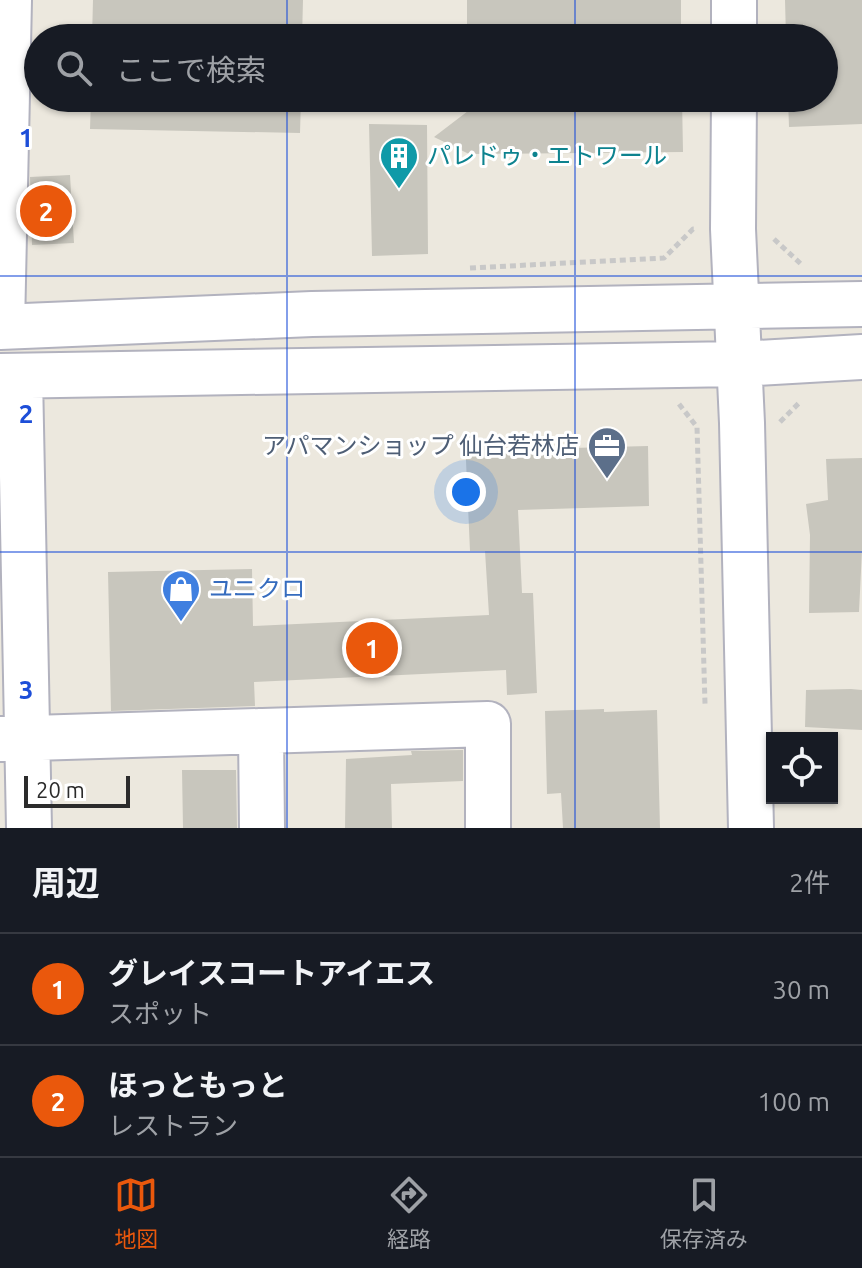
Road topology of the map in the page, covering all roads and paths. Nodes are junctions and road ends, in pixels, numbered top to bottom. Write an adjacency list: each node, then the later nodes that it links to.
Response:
1 (9, 0): 10 (street)
2 (734, 0): 3 (street)
3 (734, 24)
4 (734, 112): 5 (street)
5 (733, 229): 6 (path); 7 (path); 9 (street)
6 (804, 267)
7 (457, 269)
8 (862, 304): 9 (street)
9 (737, 306): 10 (street); 12 (street)
10 (1, 327)
11 (862, 357): 12 (street)
12 (739, 364): 13 (street); 21 (street)
13 (10, 376): 17 (street)
14 (697, 427): 15 (path)
15 (705, 705)
16 (261, 731): 17 (street); 19 (street); 20 (street)
17 (13, 739): 18 (street)
18 (29, 828)
19 (262, 828)
20 (488, 828)
21 (751, 828)

